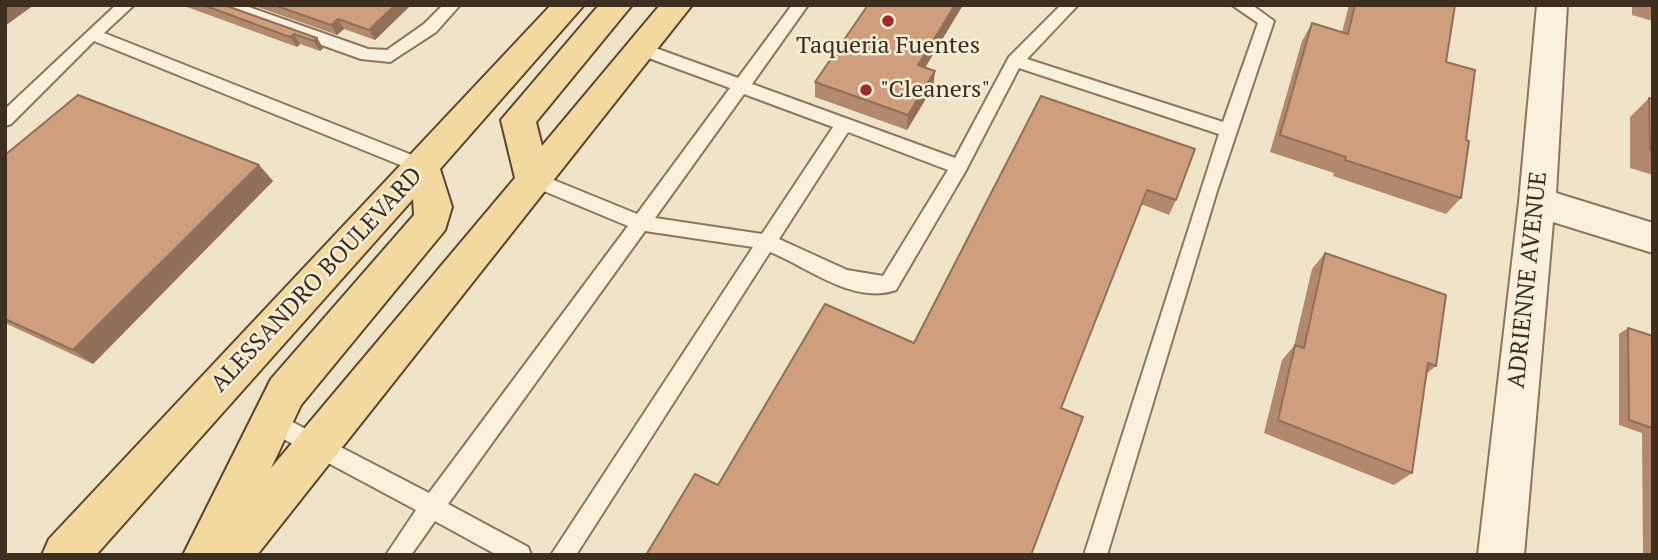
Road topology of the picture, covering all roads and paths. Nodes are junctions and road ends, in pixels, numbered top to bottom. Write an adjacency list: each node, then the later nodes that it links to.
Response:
1 (126, 5): 11 (lane)
2 (226, 5): 3 (lane)
3 (452, 5)
4 (569, 5): 18 (main road, ALESSANDRO BOULEVARD)
5 (617, 5): 20 (main road)
6 (677, 5): 12 (main road)
7 (800, 5): 14 (lane)
8 (1070, 5): 13 (lane)
9 (1240, 5): 17 (lane)
10 (1552, 5): 21 (street, ADRIENNE AVENUE)
11 (92, 34): 15 (lane); 18 (lane)
12 (640, 49): 14 (lane); 20 (main road)
13 (1015, 61): 17 (lane); 19 (lane)
14 (741, 86): 16 (lane); 22 (lane)
15 (5, 120)
16 (844, 124): 19 (lane); 24 (lane)
17 (1229, 131): 34 (lane)
18 (421, 166): 25 (main road); 28 (main road, ALESSANDRO BOULEVARD)
19 (960, 167): 24 (lane)
20 (533, 179): 22 (lane); 26 (main road)
21 (1536, 202): 23 (street); 35 (street, ADRIENNE AVENUE)
22 (641, 223): 24 (lane); 27 (lane)
23 (1653, 238)
24 (765, 243): 33 (lane)
25 (270, 421): 26 (lane); 29 (main road)
26 (316, 446): 27 (lane); 30 (main road)
27 (432, 507): 31 (lane); 32 (lane)
28 (65, 555)
29 (206, 555)
30 (228, 555)
31 (397, 555)
32 (520, 555)
33 (562, 555)
34 (1095, 555)
35 (1501, 555)

